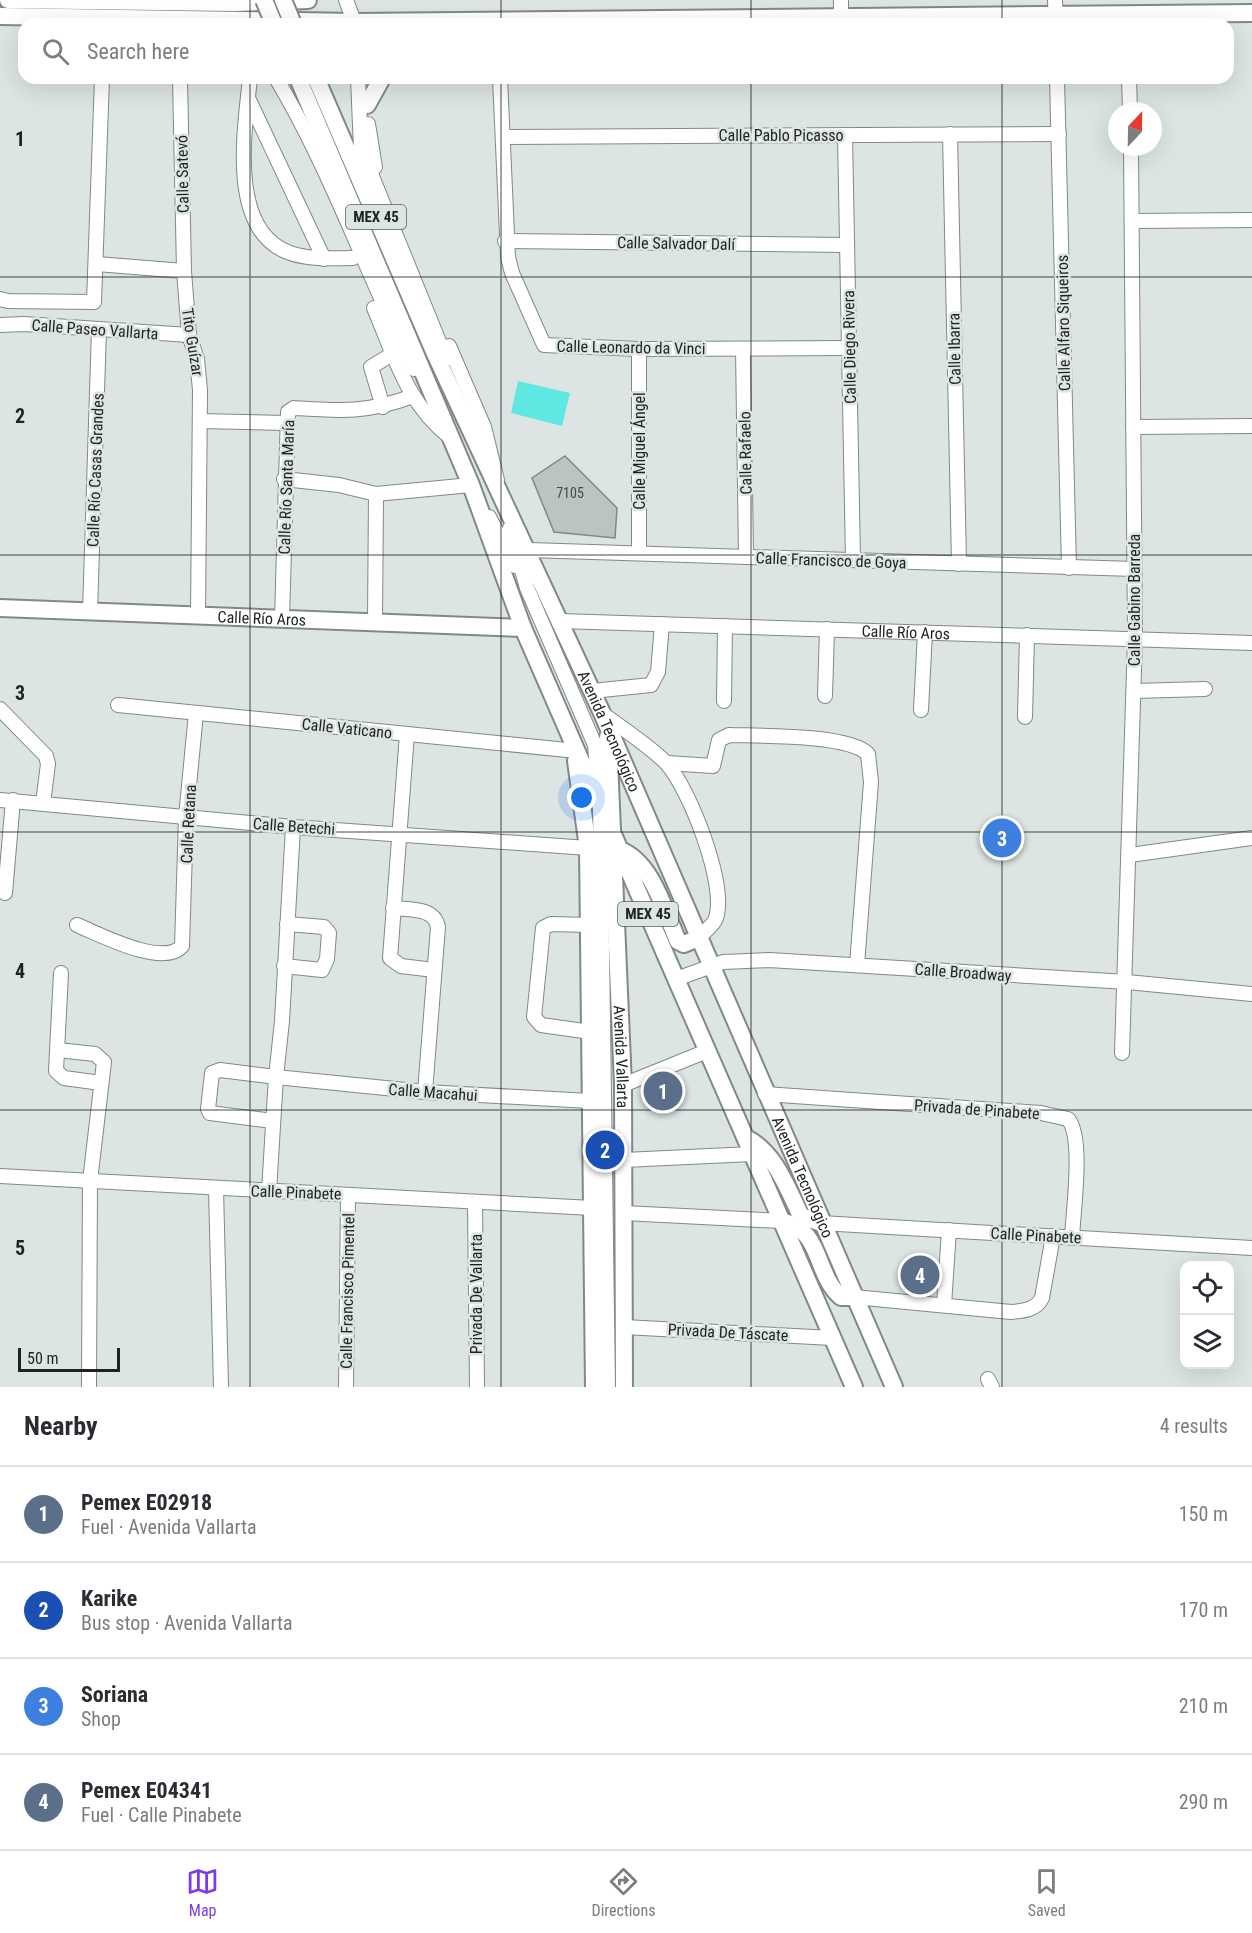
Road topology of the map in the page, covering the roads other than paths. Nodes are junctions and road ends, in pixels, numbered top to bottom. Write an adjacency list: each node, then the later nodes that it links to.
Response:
1 (8, 0): 8 (main road)
2 (264, 0): 15 (main road, bridge)
3 (283, 0): 16 (main road, bridge)
4 (308, 0): 6 (main road)
5 (346, 0): 17 (street)
6 (235, 1): 11 (main road); 14 (street)
7 (841, 8): 9 (main road); 18 (main road)
8 (105, 11): 11 (main road); 12 (main road)
9 (1055, 13): 19 (main road)
10 (1252, 13): 20 (main road)
11 (183, 15): 13 (main road)
12 (0, 16)
13 (206, 18)
14 (242, 18)
15 (272, 18)
16 (290, 18)
17 (353, 18)
18 (595, 18)
19 (1115, 18)
20 (1148, 18)
21 (102, 84): 48 (street)
22 (180, 84): 49 (street, Calle Satevó)
23 (249, 84): 34 (street)
24 (280, 84): 46 (street)
25 (281, 84): 64 (street)
26 (301, 84): 64 (main road, MEX 45)
27 (319, 84): 67 (main road, Avenida Tecnológico / MEX 45)
28 (358, 84): 67 (street)
29 (367, 84): 36 (street)
30 (379, 84): 36 (main road)
31 (500, 84): 40 (street, Calle Leonardo da Vinci)
32 (1057, 84): 38 (street, Calle Alfaro Siqueiros)
33 (1129, 84): 35 (street)
34 (248, 98): 47 (street); 47 (street)
35 (1130, 102)
36 (367, 105): 67 (street)
37 (950, 134): 38 (street, Calle Pablo Picasso); 39 (street, Calle Pablo Picasso); 73 (street, Calle Ibarra)
38 (1059, 134): 74 (street, Calle Alfaro Siqueiros)
39 (845, 135): 40 (street, Calle Pablo Picasso); 45 (street, Calle Diego Rivera)
40 (503, 137): 44 (street, Calle Leonardo da Vinci)
41 (1131, 156): 43 (street, Calle Gabino Barreda)
42 (1252, 220): 43 (street)
43 (1133, 221): 63 (street, Calle Gabino Barreda)
44 (505, 241): 45 (street, Calle Salvador Dalí); 55 (street, Calle Leonardo da Vinci)
45 (846, 245): 54 (street, Calle Diego Rivera)
46 (353, 258): 47 (street); 57 (street)
47 (324, 259)
48 (97, 264): 49 (street); 50 (street, Calle Paseo Vallarta)
49 (184, 271): 53 (street, Tito Guízar)
50 (0, 299)
51 (0, 325): 52 (street, Calle Paseo Vallarta)
52 (99, 329): 53 (street, Calle Paseo Vallarta); 78 (street, Calle Río Casas Grandes)
53 (189, 335): 60 (street, Tito Guízar)
54 (849, 348): 56 (street, Calle Leonardo da Vinci); 72 (street, Calle Diego Rivera)
55 (639, 349): 56 (street, Calle Leonardo da Vinci); 70 (street, Calle Miguel Ángel)
56 (743, 349): 71 (street, Calle Rafaelo)
57 (394, 353): 58 (street); 59 (street)
58 (413, 396): 59 (street, Calle Río Santa María); 64 (street)
59 (383, 407): 61 (street, Calle Río Santa María)
60 (200, 421): 61 (street); 79 (street, Tito Guízar)
61 (286, 423): 65 (street, Calle Río Santa María)
62 (1252, 426): 63 (street)
63 (1133, 427): 75 (street, Calle Gabino Barreda)
64 (449, 436): 66 (main road, MEX 45)
65 (284, 479): 68 (street); 80 (street, Calle Río Santa María)
66 (471, 484): 68 (street); 76 (street); 85 (main road, MEX 45)
67 (498, 485): 69 (main road, Avenida Tecnológico / MEX 45); 76 (street)
68 (376, 494): 82 (street)
69 (529, 550): 70 (street, Calle Francisco de Goya); 81 (main road, Avenida Tecnológico / MEX 45)
70 (639, 552): 71 (street, Calle Francisco de Goya)
71 (746, 557): 72 (street, Calle Francisco de Goya)
72 (853, 560): 73 (street, Calle Francisco de Goya)
73 (959, 564): 74 (street, Calle Francisco de Goya)
74 (1069, 568): 75 (street, Calle Francisco de Goya)
75 (1134, 569): 89 (street, Calle Gabino Barreda)
76 (527, 588): 107 (street)
77 (0, 608): 78 (main road, Calle Río Aros)
78 (90, 612): 79 (main road, Calle Río Aros)
79 (198, 615): 80 (main road, Calle Río Aros)
80 (282, 619): 82 (main road, Calle Río Aros)
81 (560, 621): 83 (street, Calle Río Aros); 92 (main road, Avenida Tecnológico / MEX 45)
82 (375, 622): 85 (main road, Calle Río Aros)
83 (662, 624): 84 (street, Calle Río Aros); 92 (street)
84 (724, 626): 86 (street, Calle Río Aros); 95 (street)
85 (523, 628): 103 (main road, MEX 45)
86 (827, 629): 87 (street, Calle Río Aros); 94 (street)
87 (925, 632): 88 (street, Calle Río Aros); 98 (street)
88 (1028, 635): 89 (street, Calle Río Aros); 100 (street)
89 (1135, 638): 90 (street, Calle Río Aros); 93 (street, Calle Gabino Barreda)
90 (1252, 643)
91 (1205, 689): 93 (street)
92 (592, 691): 101 (main road, Avenida Tecnológico / MEX 45)
93 (1134, 691): 115 (street, Calle Gabino Barreda)
94 (825, 696)
95 (724, 701)
96 (118, 705): 99 (street, Calle Vaticano)
97 (0, 709): 106 (street)
98 (921, 710)
99 (196, 713): 102 (street, Calle Vaticano); 108 (street, Calle Retana)
100 (1025, 717)
101 (605, 719): 104 (street); 111 (main road, Avenida Vallarta); 121 (main road, Avenida Tecnológico / MEX 45)
102 (407, 734): 103 (street, Calle Vaticano); 110 (street)
103 (577, 751): 107 (main road, MEX 45); 113 (main road, Avenida Vallarta)
104 (667, 763): 121 (street); 123 (street)
105 (6, 800): 106 (street, Calle Betechi); 116 (street)
106 (43, 803): 108 (street, Calle Betechi)
107 (600, 804): 111 (main road, MEX 45); 167 (street)
108 (186, 817): 109 (street, Calle Betechi); 119 (street, Calle Retana)
109 (293, 826): 110 (street, Calle Betechi); 118 (street)
110 (400, 833): 113 (street, Calle Betechi); 117 (street)
111 (613, 833): 114 (main road, MEX 45); 136 (main road, Avenida Vallarta)
112 (1252, 838): 115 (street)
113 (588, 848): 120 (main road, Avenida Vallarta)
114 (620, 850): 121 (main road); 127 (main road, MEX 45)
115 (1130, 855): 128 (street, Calle Gabino Barreda)
116 (5, 893)
117 (393, 908): 125 (street); 125 (street)
118 (287, 924): 124 (street); 124 (street)
119 (77, 925)
120 (589, 925): 130 (main road, Avenida Vallarta); 130 (street)
121 (698, 938): 122 (main road, Avenida Tecnológico / MEX 45)
122 (709, 965): 123 (street, Calle Broadway); 127 (street, Calle Broadway); 138 (main road, Avenida Tecnológico / MEX 45)
123 (857, 965): 128 (street, Calle Broadway)
124 (284, 966): 134 (street)
125 (434, 970): 137 (street)
126 (62, 973): 131 (street)
127 (676, 979): 132 (main road, MEX 45)
128 (1127, 982): 129 (street, Calle Broadway); 133 (street, Calle Gabino Barreda)
129 (1252, 993)
130 (591, 1032): 139 (main road, Avenida Vallarta)
131 (58, 1050): 135 (street); 135 (street)
132 (707, 1051): 136 (street); 141 (main road, MEX 45)
133 (1122, 1053)
134 (276, 1077): 137 (street, Calle Macahui); 140 (street); 140 (street, Calle Macahui)
135 (101, 1083): 145 (street)
136 (623, 1085): 143 (main road, Avenida Vallarta)
137 (425, 1092): 139 (street, Calle Macahui)
138 (765, 1094): 153 (main road, Avenida Tecnológico / MEX 45); 156 (street, Privada de Pinabete)
139 (590, 1101): 150 (main road, Avenida Vallarta)
140 (273, 1121): 147 (street)
141 (745, 1138): 142 (main road, MEX 45); 153 (main road)
142 (752, 1154): 143 (street); 152 (main road, MEX 45)
143 (624, 1160): 151 (main road, Avenida Vallarta)
144 (0, 1176): 145 (street, Calle Pinabete)
145 (90, 1181): 146 (street, Calle Pinabete); 162 (street)
146 (216, 1189): 147 (street, Calle Pinabete); 163 (street)
147 (269, 1191): 148 (street, Calle Pinabete)
148 (348, 1195): 149 (street, Calle Pinabete); 164 (street, Calle Francisco Pimentel)
149 (475, 1202): 150 (street, Calle Pinabete); 165 (street, Privada De Vallarta)
150 (592, 1208): 166 (main road, Avenida Vallarta)
151 (624, 1213): 152 (street); 160 (main road, Avenida Vallarta)
152 (781, 1221): 158 (main road); 161 (main road, MEX 45)
153 (821, 1223): 154 (street, Calle Pinabete); 158 (main road, Avenida Tecnológico / MEX 45)
154 (949, 1230): 155 (street, Calle Pinabete); 159 (street)
155 (1053, 1236): 156 (street, Calle Pinabete); 159 (street)
156 (1072, 1238): 157 (street, Calle Pinabete)
157 (1252, 1248)
158 (854, 1297): 159 (street); 170 (main road, Avenida Tecnológico / MEX 45)
159 (944, 1305)
160 (624, 1327): 161 (street, Privada De Táscate); 168 (main road, Avenida Vallarta)
161 (832, 1338): 169 (main road, MEX 45)
162 (89, 1387)
163 (221, 1387)
164 (346, 1387)
165 (477, 1387)
166 (594, 1387)
167 (608, 1387)
168 (624, 1387)
169 (854, 1387)
170 (894, 1387)

